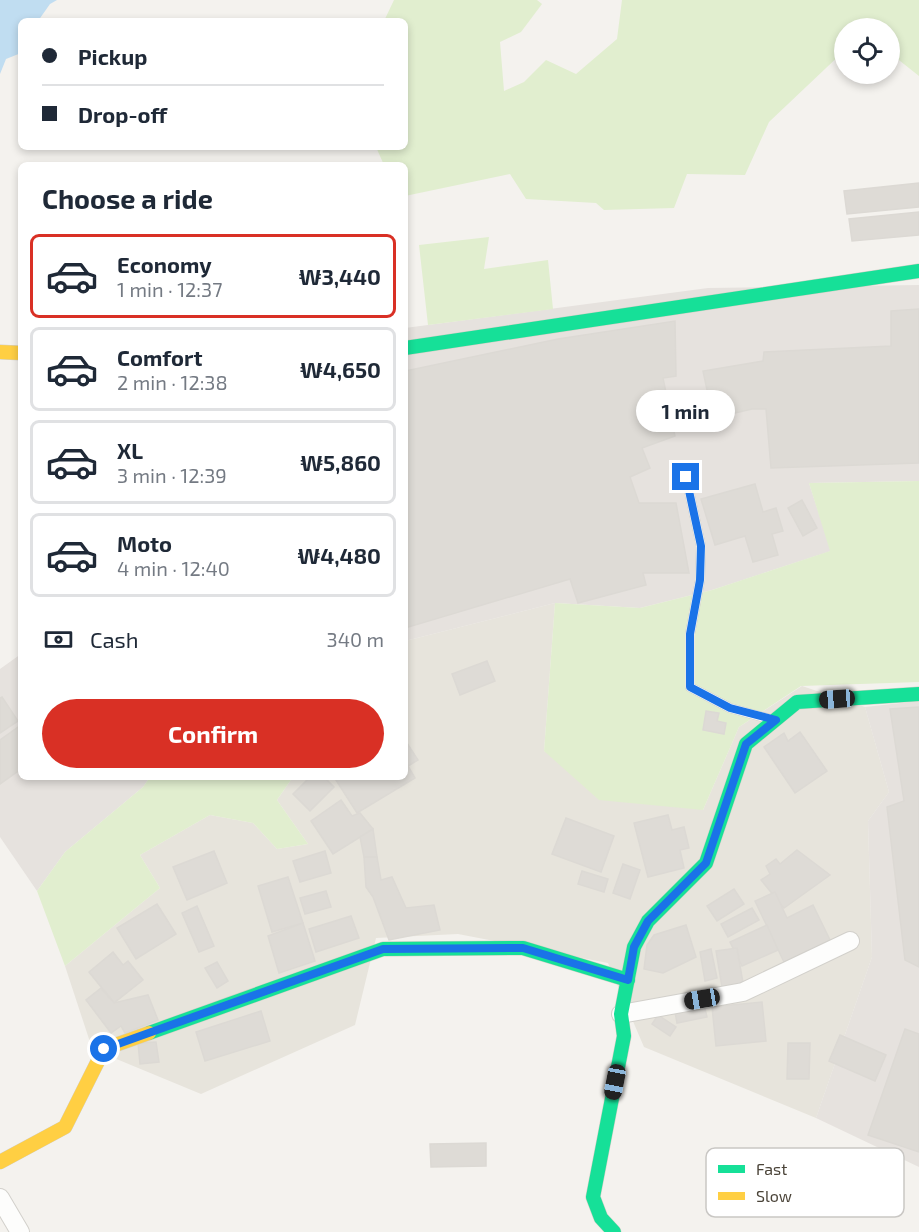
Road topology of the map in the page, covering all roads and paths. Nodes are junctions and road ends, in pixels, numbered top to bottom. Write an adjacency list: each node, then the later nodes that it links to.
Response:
1 (919, 272): 2 (street)
2 (408, 348)
3 (0, 352): 4 (street)
4 (18, 353)
5 (686, 477): 7 (lane)
6 (919, 694): 7 (street)
7 (776, 720): 9 (street)
8 (850, 941): 10 (street)
9 (628, 980): 10 (street); 11 (street)
10 (621, 1014): 14 (street)
11 (0, 1162)
12 (0, 1198): 13 (street)
13 (20, 1232)
14 (614, 1232)

